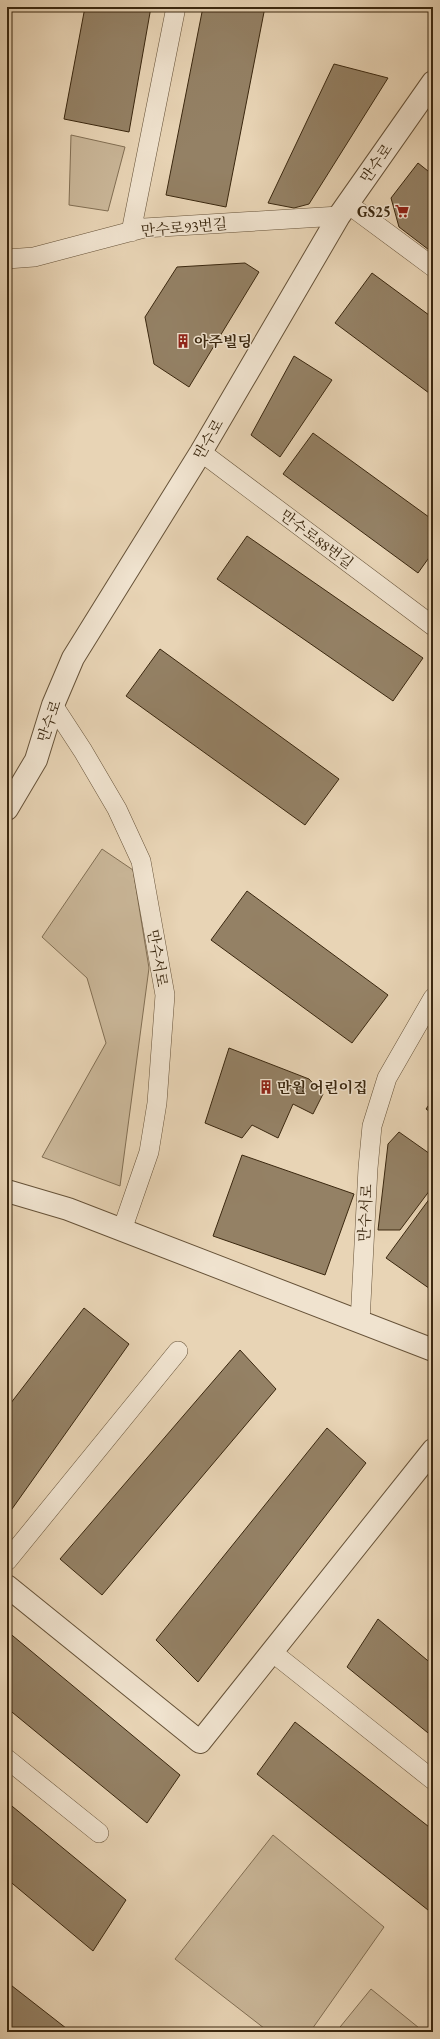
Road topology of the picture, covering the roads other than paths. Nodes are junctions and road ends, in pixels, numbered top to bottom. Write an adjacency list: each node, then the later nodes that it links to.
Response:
1 (176, 7): 4 (lane)
2 (433, 82): 3 (street, 만수로)
3 (344, 210): 4 (lane, 만수로93번길); 6 (lane); 7 (street, 만수로)
4 (131, 232): 5 (lane, 만수로93번길)
5 (7, 259)
6 (433, 267)
7 (201, 452): 8 (lane, 만수로88번길); 9 (street, 만수로)
8 (433, 626)
9 (53, 705): 10 (street, 만수로); 13 (lane, 만수서로)
10 (7, 809)
11 (433, 998): 14 (lane, 만수서로)
12 (7, 1191): 13 (street)
13 (122, 1230): 14 (street)
14 (360, 1322): 15 (street)
15 (433, 1350)
16 (178, 1351): 18 (lane)
17 (433, 1450): 20 (street)
18 (7, 1562)
19 (7, 1586): 20 (street)
20 (272, 1652): 22 (lane)
21 (7, 1759): 23 (lane)
22 (433, 1780)
23 (99, 1833)

